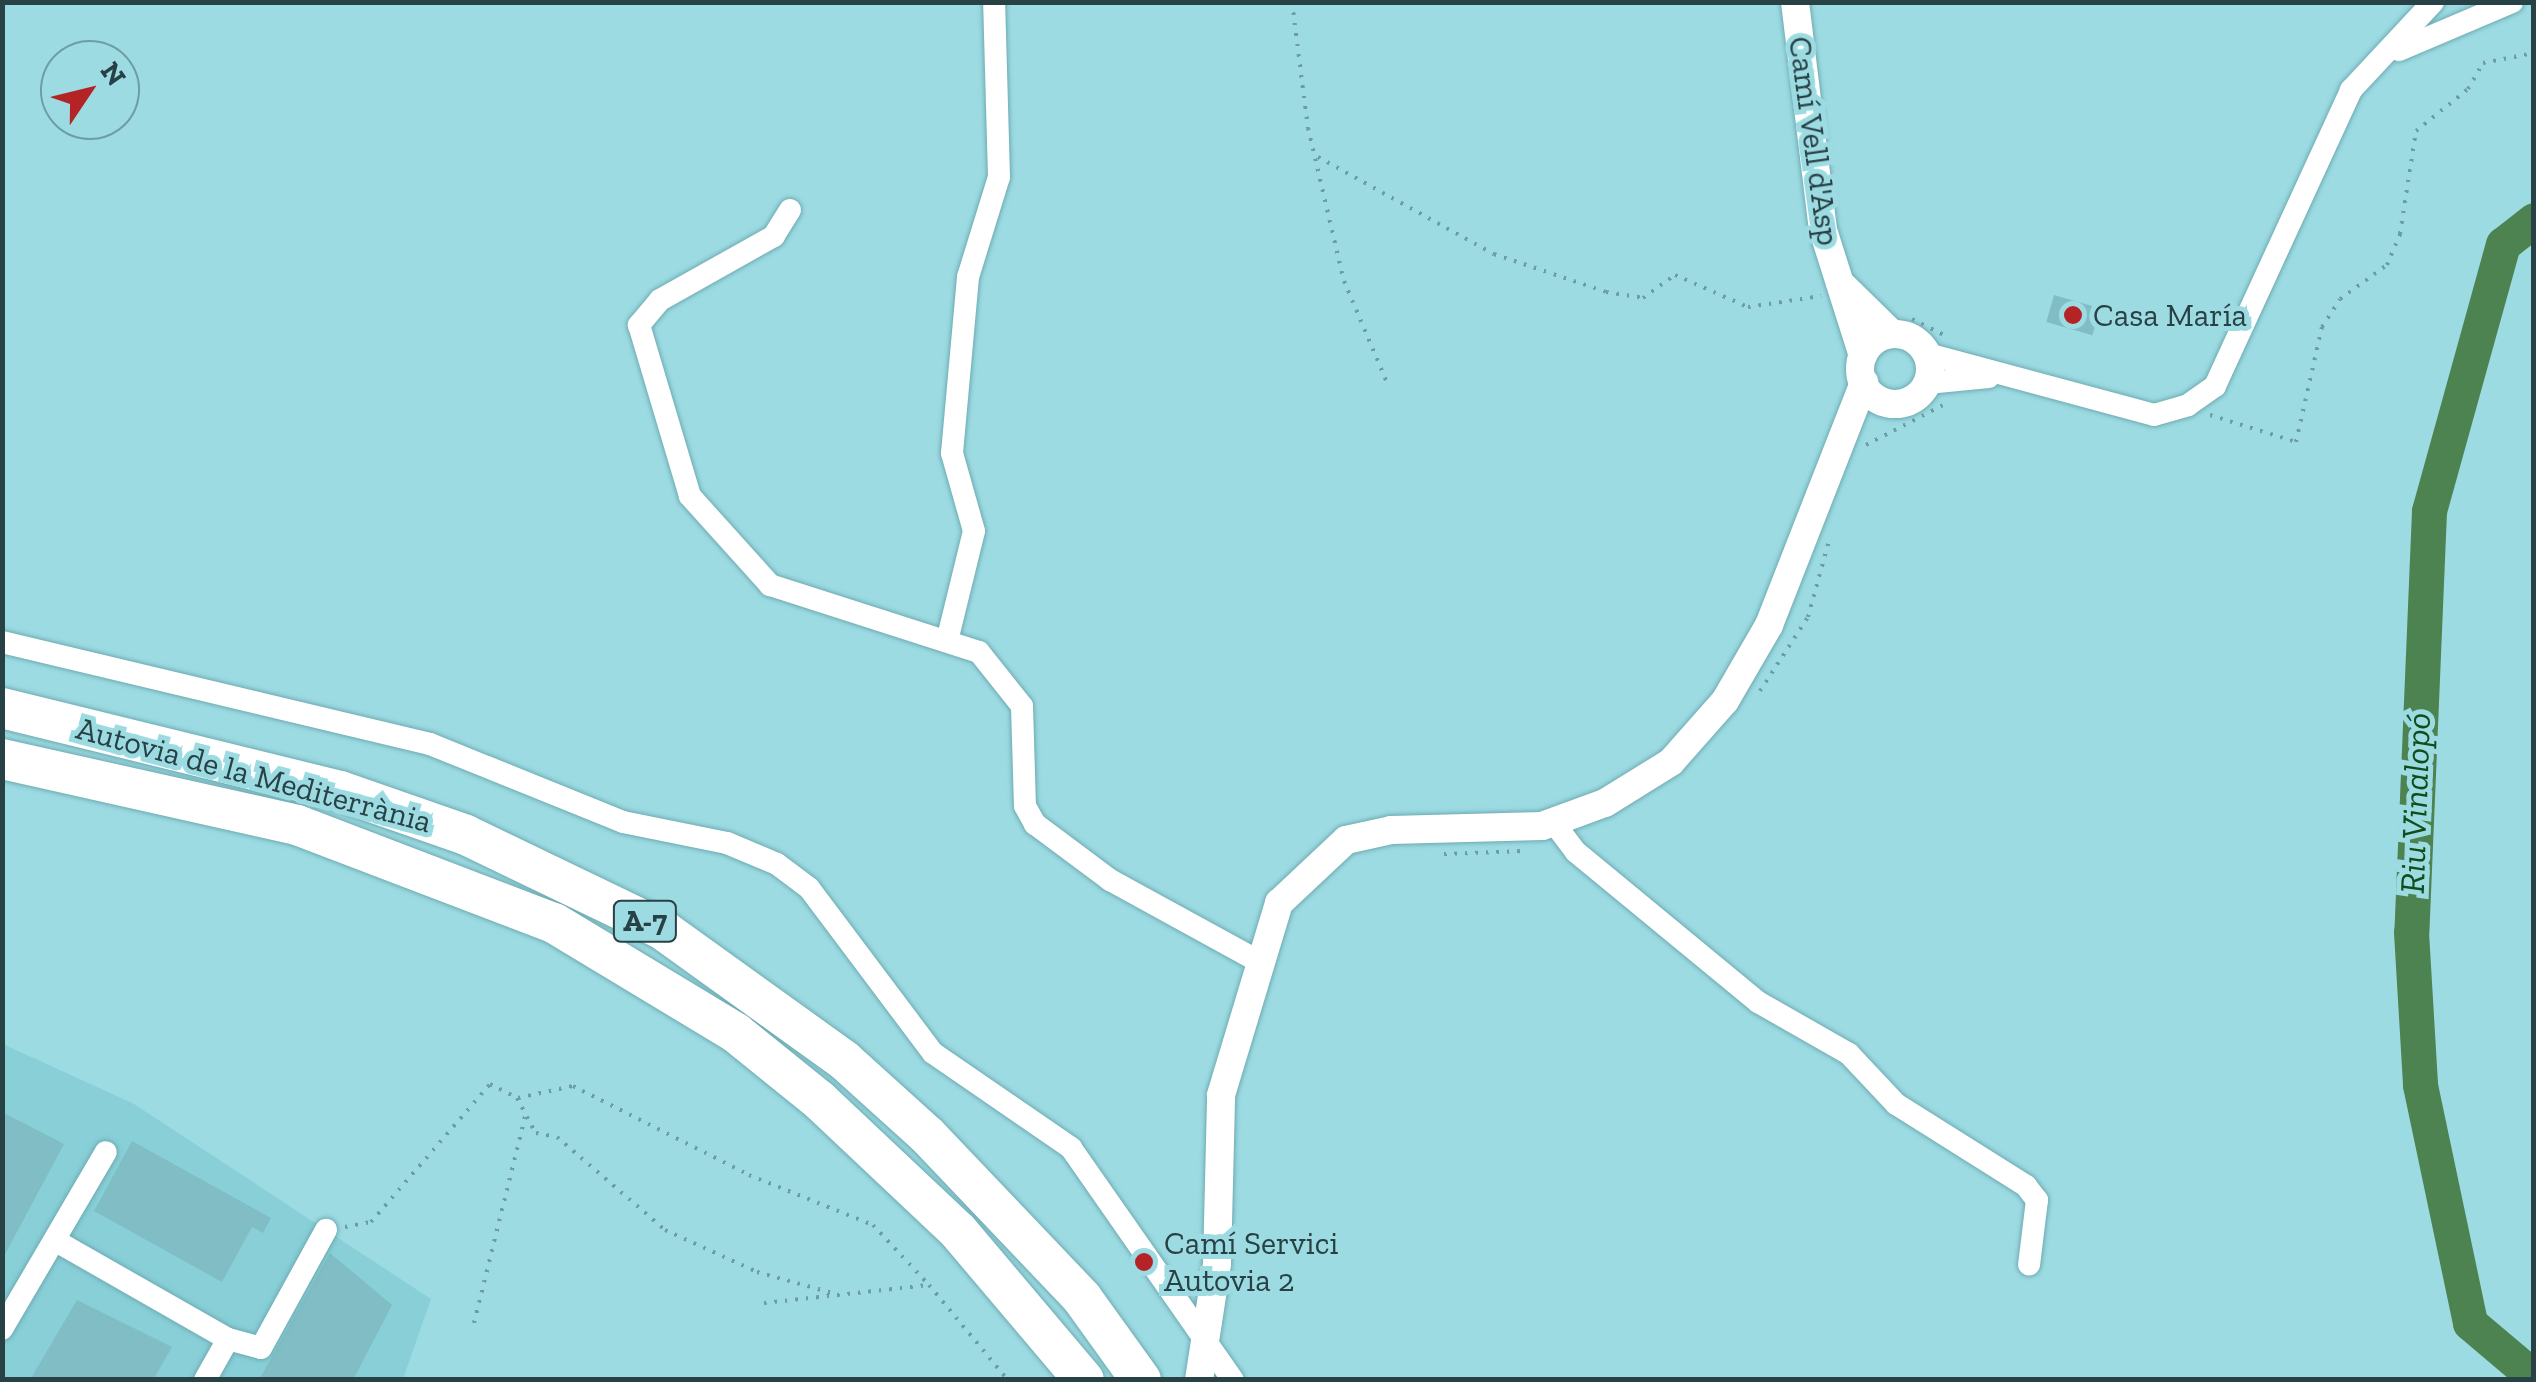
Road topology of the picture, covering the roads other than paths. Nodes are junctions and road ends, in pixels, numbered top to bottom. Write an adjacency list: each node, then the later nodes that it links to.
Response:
1 (994, 2): 15 (street)
2 (1795, 2): 7 (street, Camí Vell d'Asp)
3 (2434, 2): 5 (street)
4 (2512, 2): 5 (street)
5 (2384, 60): 11 (street)
6 (790, 210): 15 (street)
7 (1837, 284): 8 (street, Camí Vell d'Asp); 10 (street, Camí Vell d'Asp)
8 (1892, 323): 9 (street, Camí Vell d'Asp); 10 (street)
9 (1928, 354): 11 (street); 12 (street)
10 (1863, 369): 13 (street); 14 (street)
11 (1966, 372): 12 (street)
12 (1928, 383): 13 (street)
13 (1892, 402): 14 (street)
14 (1849, 453): 19 (street)
15 (948, 637): 20 (street)
16 (2, 642): 27 (street)
17 (2, 708): 30 (highway, Autovia de la Mediterrània / A-7)
18 (2, 759): 29 (highway, Autovia de la Mediterrània / A-7)
19 (1560, 832): 20 (street); 24 (street)
20 (1256, 960): 27 (street)
21 (106, 1152): 23 (street)
22 (326, 1230): 26 (street)
23 (56, 1241): 25 (street); 26 (street)
24 (2030, 1265)
25 (2, 1329)
26 (228, 1339): 28 (street)
27 (1208, 1343): 31 (street); 32 (street)
28 (205, 1380)
29 (1084, 1380)
30 (1142, 1380)
31 (1199, 1380)
32 (1234, 1380)

